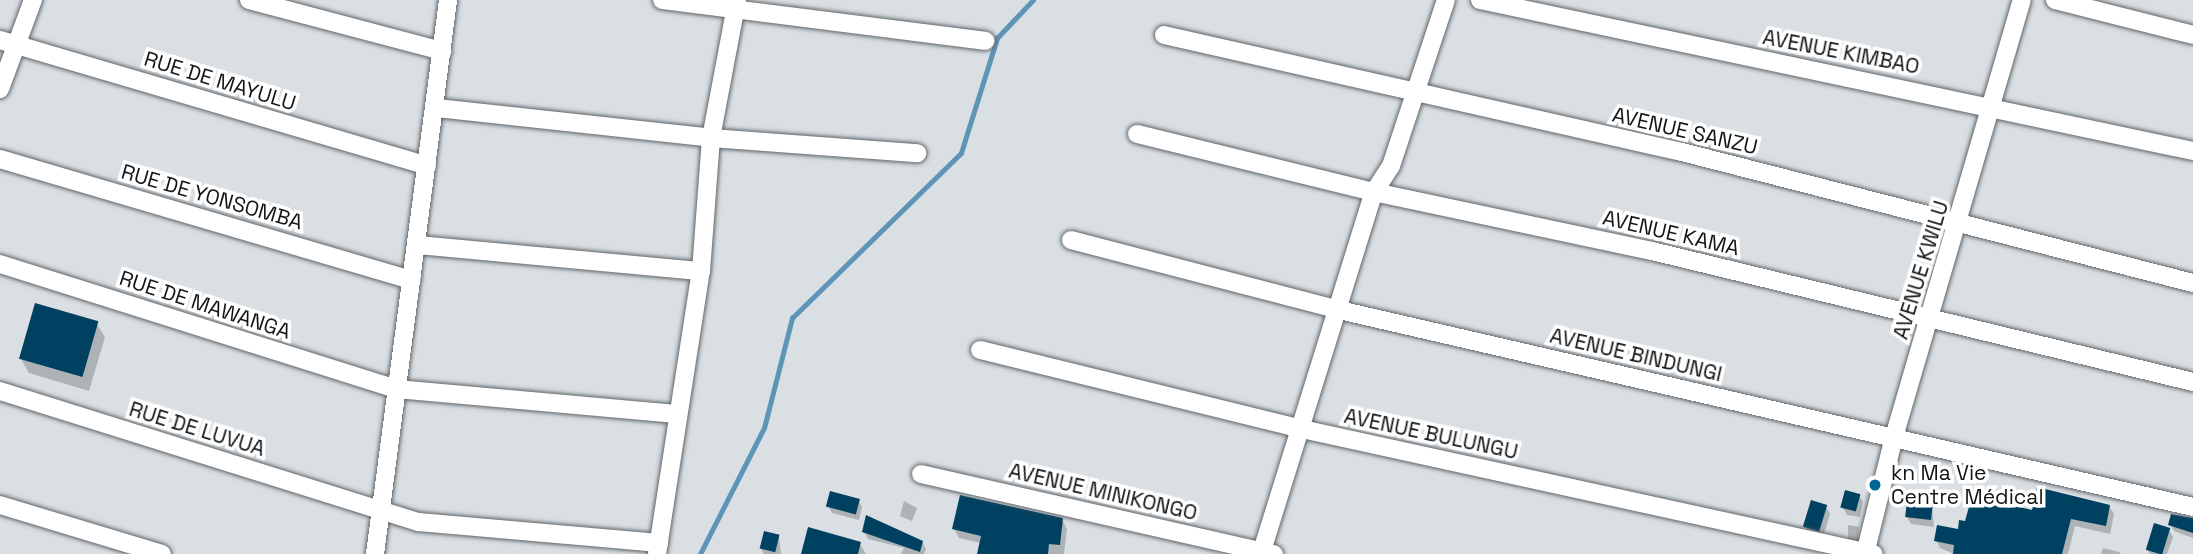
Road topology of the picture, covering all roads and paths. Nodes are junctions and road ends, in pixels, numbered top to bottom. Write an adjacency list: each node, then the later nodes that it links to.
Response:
1 (33, 0): 14 (street)
2 (249, 0): 15 (street)
3 (448, 0): 15 (street)
4 (662, 0): 9 (street)
5 (1446, 0): 17 (street)
6 (1480, 0): 18 (street, AVENUE KIMBAO)
7 (2022, 0): 18 (street, AVENUE KWILU)
8 (2055, 0): 11 (street)
9 (736, 6): 13 (street); 21 (street)
10 (1164, 35): 17 (street, AVENUE SANZU)
11 (2193, 35)
12 (0, 40): 14 (street, RUE DE MAYULU)
13 (985, 41)
14 (18, 45): 16 (street); 25 (street, RUE DE MAYULU)
15 (442, 51): 19 (street)
16 (0, 89)
17 (1413, 93): 26 (street); 27 (street, AVENUE SANZU)
18 (1994, 106): 22 (street, AVENUE KIMBAO); 27 (street, AVENUE KWILU)
19 (437, 108): 21 (street); 25 (street)
20 (1138, 134): 26 (street, AVENUE KAMA)
21 (711, 138): 23 (street); 31 (street)
22 (2193, 151)
23 (917, 153)
24 (0, 159): 32 (street, RUE DE YONSOMBA)
25 (427, 166): 29 (street)
26 (1374, 191): 34 (street); 35 (street, AVENUE KAMA)
27 (1960, 223): 33 (street, AVENUE SANZU); 35 (street, AVENUE KWILU)
28 (1071, 240): 34 (street, AVENUE BINDUNGI)
29 (419, 245): 31 (street); 32 (street)
30 (0, 264): 38 (street, RUE DE MAWANGA)
31 (701, 271): 40 (street)
32 (412, 280): 38 (street)
33 (2193, 283)
34 (1339, 310): 41 (street); 42 (street, AVENUE BINDUNGI)
35 (1930, 317): 37 (street, AVENUE KAMA); 42 (street, AVENUE KWILU)
36 (980, 349): 41 (street, AVENUE BULUNGU)
37 (2193, 382)
38 (397, 389): 40 (street, RUE DE MAWANGA); 46 (street)
39 (0, 391): 46 (street, RUE DE LUVUA)
40 (676, 414): 47 (street)
41 (1302, 429): 48 (street); 49 (street, AVENUE BULUNGU)
42 (1894, 437): 45 (street, AVENUE BINDUNGI); 49 (street, AVENUE KWILU)
43 (921, 474): 48 (street, AVENUE MINIKONGO)
44 (0, 505): 50 (street)
45 (2193, 507)
46 (380, 511): 47 (street, RUE DE LUVUA); 51 (street)
47 (658, 549)
48 (1265, 553)
49 (1868, 553)
50 (162, 554)
51 (374, 554)

